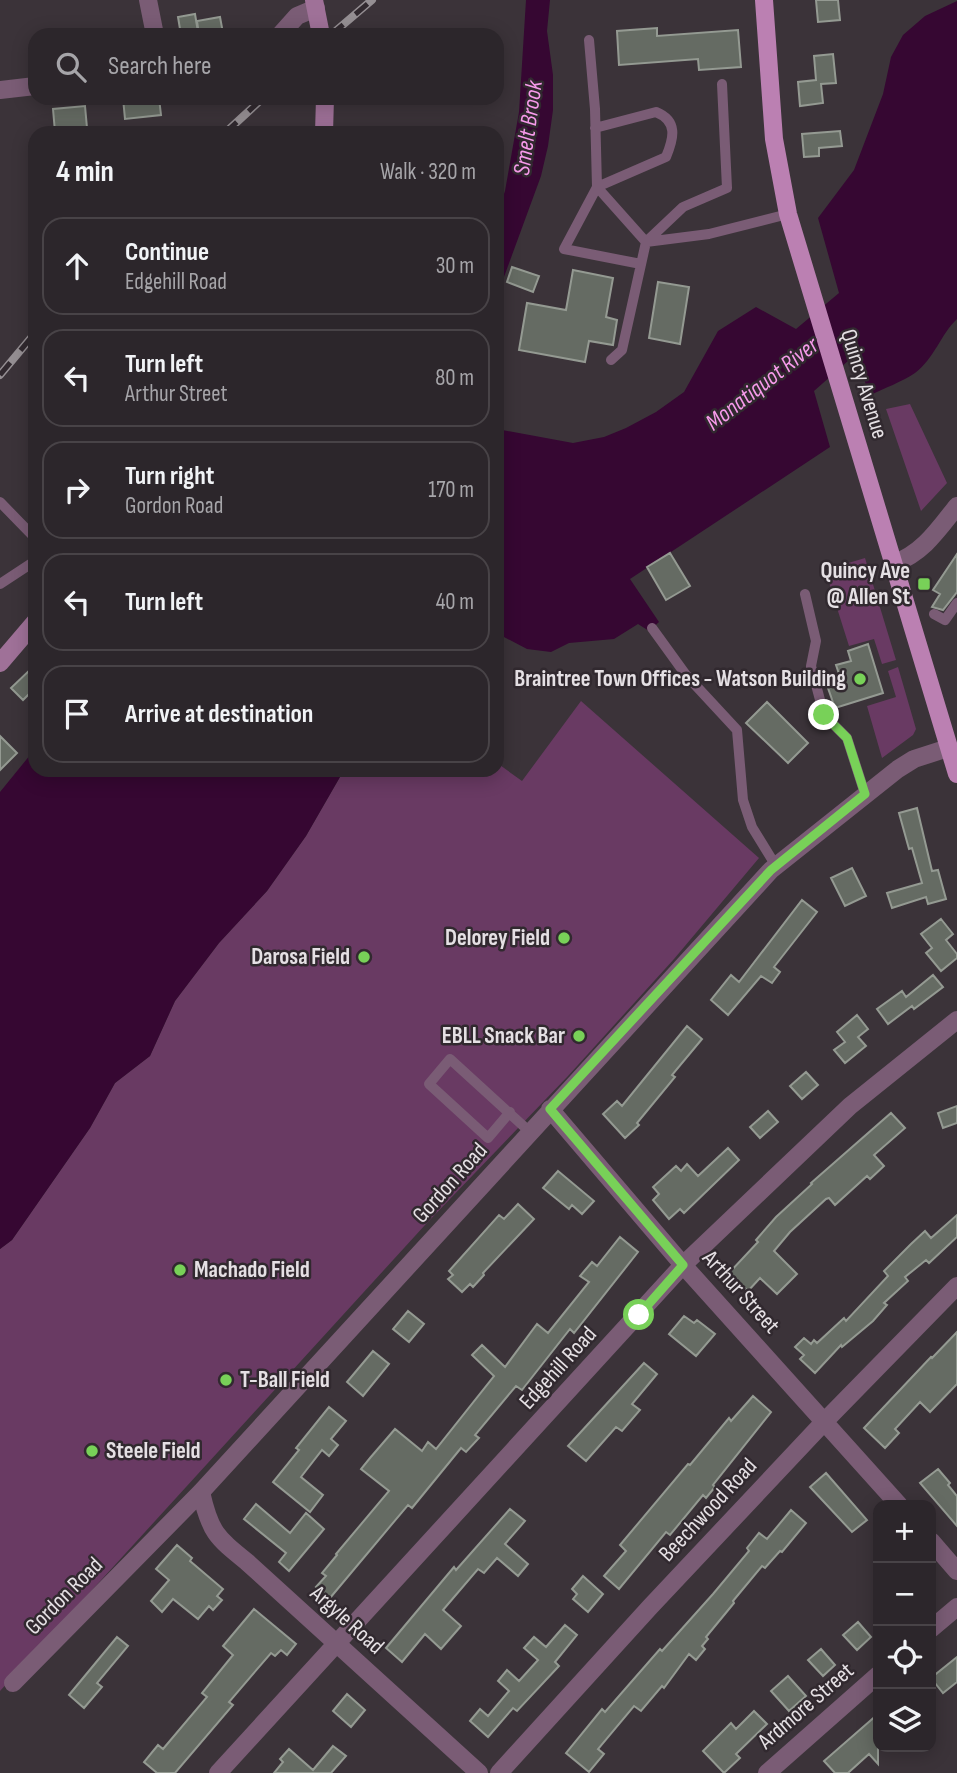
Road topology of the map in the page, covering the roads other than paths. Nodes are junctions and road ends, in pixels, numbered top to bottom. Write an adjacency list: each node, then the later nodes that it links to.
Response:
1 (148, 0): 4 (street)
2 (764, 0): 15 (main road, Quincy Avenue)
3 (316, 8): 5 (street); 6 (main road)
4 (154, 28)
5 (286, 28)
6 (320, 28)
7 (589, 40): 13 (lane)
8 (722, 84): 16 (lane)
9 (28, 87): 10 (street)
10 (0, 90)
11 (325, 105): 12 (main road)
12 (324, 126)
13 (595, 128): 14 (lane); 14 (lane)
14 (597, 187): 16 (lane); 17 (lane)
15 (788, 214): 16 (lane); 22 (main road, Quincy Avenue)
16 (646, 242): 17 (lane)
17 (641, 264): 18 (lane)
18 (611, 360)
19 (0, 502): 21 (lane)
20 (957, 506): 22 (street)
21 (28, 531)
22 (893, 564): 31 (main road, Quincy Avenue)
23 (28, 566): 24 (lane)
24 (0, 584)
25 (805, 594): 33 (lane)
26 (957, 603): 27 (lane)
27 (934, 614)
28 (652, 628): 34 (lane)
29 (28, 630): 30 (main road)
30 (0, 663)
31 (948, 748): 32 (main road, Quincy Avenue); 33 (street, Gordon Road)
32 (957, 774)
33 (865, 794): 34 (street, Gordon Road)
34 (776, 866): 36 (street, Gordon Road)
35 (957, 1020): 39 (street, Edgehill Road)
36 (550, 1109): 38 (street, Gordon Road); 39 (street, Arthur Street)
37 (510, 1112): 37 (lane); 38 (lane)
38 (530, 1132): 42 (street, Gordon Road)
39 (683, 1265): 41 (street, Arthur Street); 48 (street, Edgehill Road)
40 (957, 1286): 41 (street, Beechwood Road)
41 (824, 1422): 43 (street, Arthur Street); 53 (street, Beechwood Road)
42 (201, 1492): 48 (street, Argyle Road); 50 (street, Gordon Road)
43 (894, 1500)
44 (936, 1547): 45 (street)
45 (957, 1571)
46 (957, 1606): 47 (street)
47 (934, 1626)
48 (337, 1644): 51 (street, Edgehill Road); 52 (street, Argyle Road)
49 (873, 1679): 54 (street, Ardmore Street)
50 (13, 1683)
51 (218, 1773)
52 (479, 1773)
53 (499, 1773)
54 (767, 1773)

